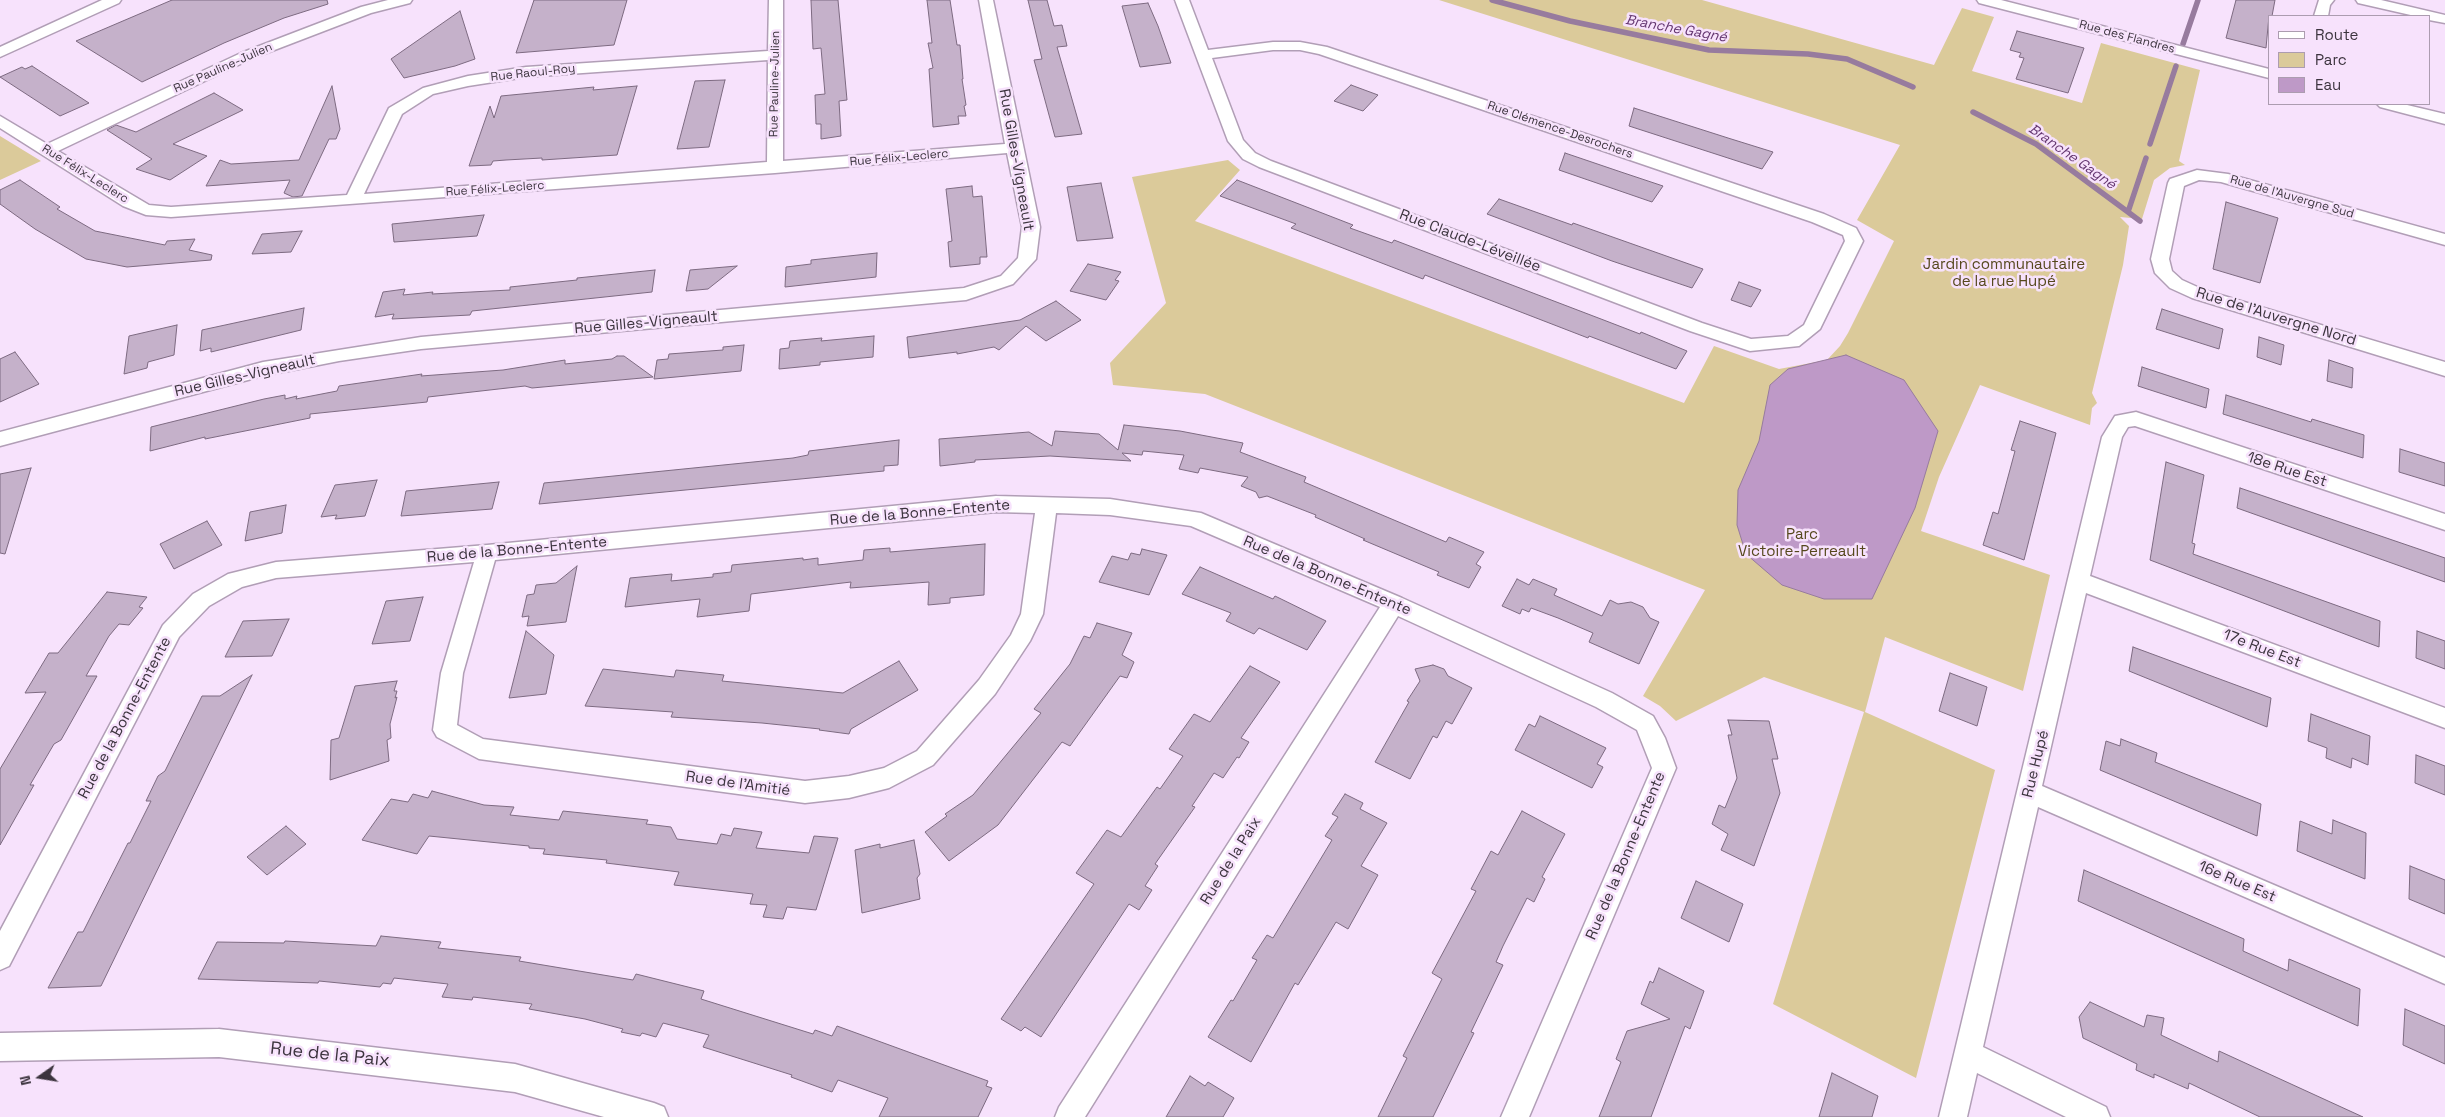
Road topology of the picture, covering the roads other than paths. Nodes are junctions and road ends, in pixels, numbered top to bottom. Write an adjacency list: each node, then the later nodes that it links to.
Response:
1 (114, 0): 13 (street)
2 (406, 0): 21 (street, Rue Pauline-Julien)
3 (776, 0): 14 (street, Rue Pauline-Julien)
4 (986, 0): 20 (street, Rue Gilles-Vigneault)
5 (1182, 0): 15 (street, Rue Claude-Léveillée)
6 (1984, 0): 16 (street, Rue des Flandres)
7 (2327, 0): 9 (street)
8 (2363, 0): 10 (street)
9 (2321, 15)
10 (2428, 15)
11 (2430, 16): 12 (street)
12 (2445, 19)
13 (0, 53)
14 (775, 55): 22 (street, Rue Pauline-Julien); 23 (street, Rue Raoul-Roy)
15 (1203, 55): 26 (street, Rue Clémence-Desrochers); 26 (street, Rue Claude-Léveillée)
16 (2268, 74)
17 (2389, 105): 18 (street)
18 (2445, 119)
19 (0, 121): 21 (street, Rue Félix-Leclerc)
20 (1014, 148): 22 (street, Rue Félix-Leclerc); 29 (street, Rue Gilles-Vigneault)
21 (46, 150): 23 (street, Rue Félix-Leclerc)
22 (774, 168): 23 (street, Rue Félix-Leclerc)
23 (353, 200)
24 (2168, 220): 25 (street, Rue de l'Auvergne Sud); 27 (street, Rue de l'Auvergne Nord)
25 (2445, 240)
26 (1831, 289)
27 (2445, 370)
28 (2130, 418): 31 (street, 18e Rue Est); 33 (street, Rue Hupé)
29 (0, 439)
30 (1046, 507): 32 (street, Rue de la Bonne-Entente); 32 (street, Rue de l'Amitié); 34 (street, Rue de la Bonne-Entente)
31 (2445, 522)
32 (487, 553): 37 (street, Rue de la Bonne-Entente)
33 (2079, 581): 35 (street, 17e Rue Est); 36 (street, Rue Hupé)
34 (1394, 604): 42 (street, Rue de la Paix); 43 (street, Rue de la Bonne-Entente)
35 (2445, 718)
36 (2029, 792): 38 (street, 16e Rue Est); 40 (street, Rue Hupé)
37 (0, 957)
38 (2445, 971)
39 (0, 1047): 41 (street, Rue de la Paix)
40 (1968, 1054): 44 (street, Rue Hupé); 45 (street)
41 (654, 1117)
42 (1069, 1117)
43 (1514, 1117)
44 (1953, 1117)
45 (2096, 1117)

